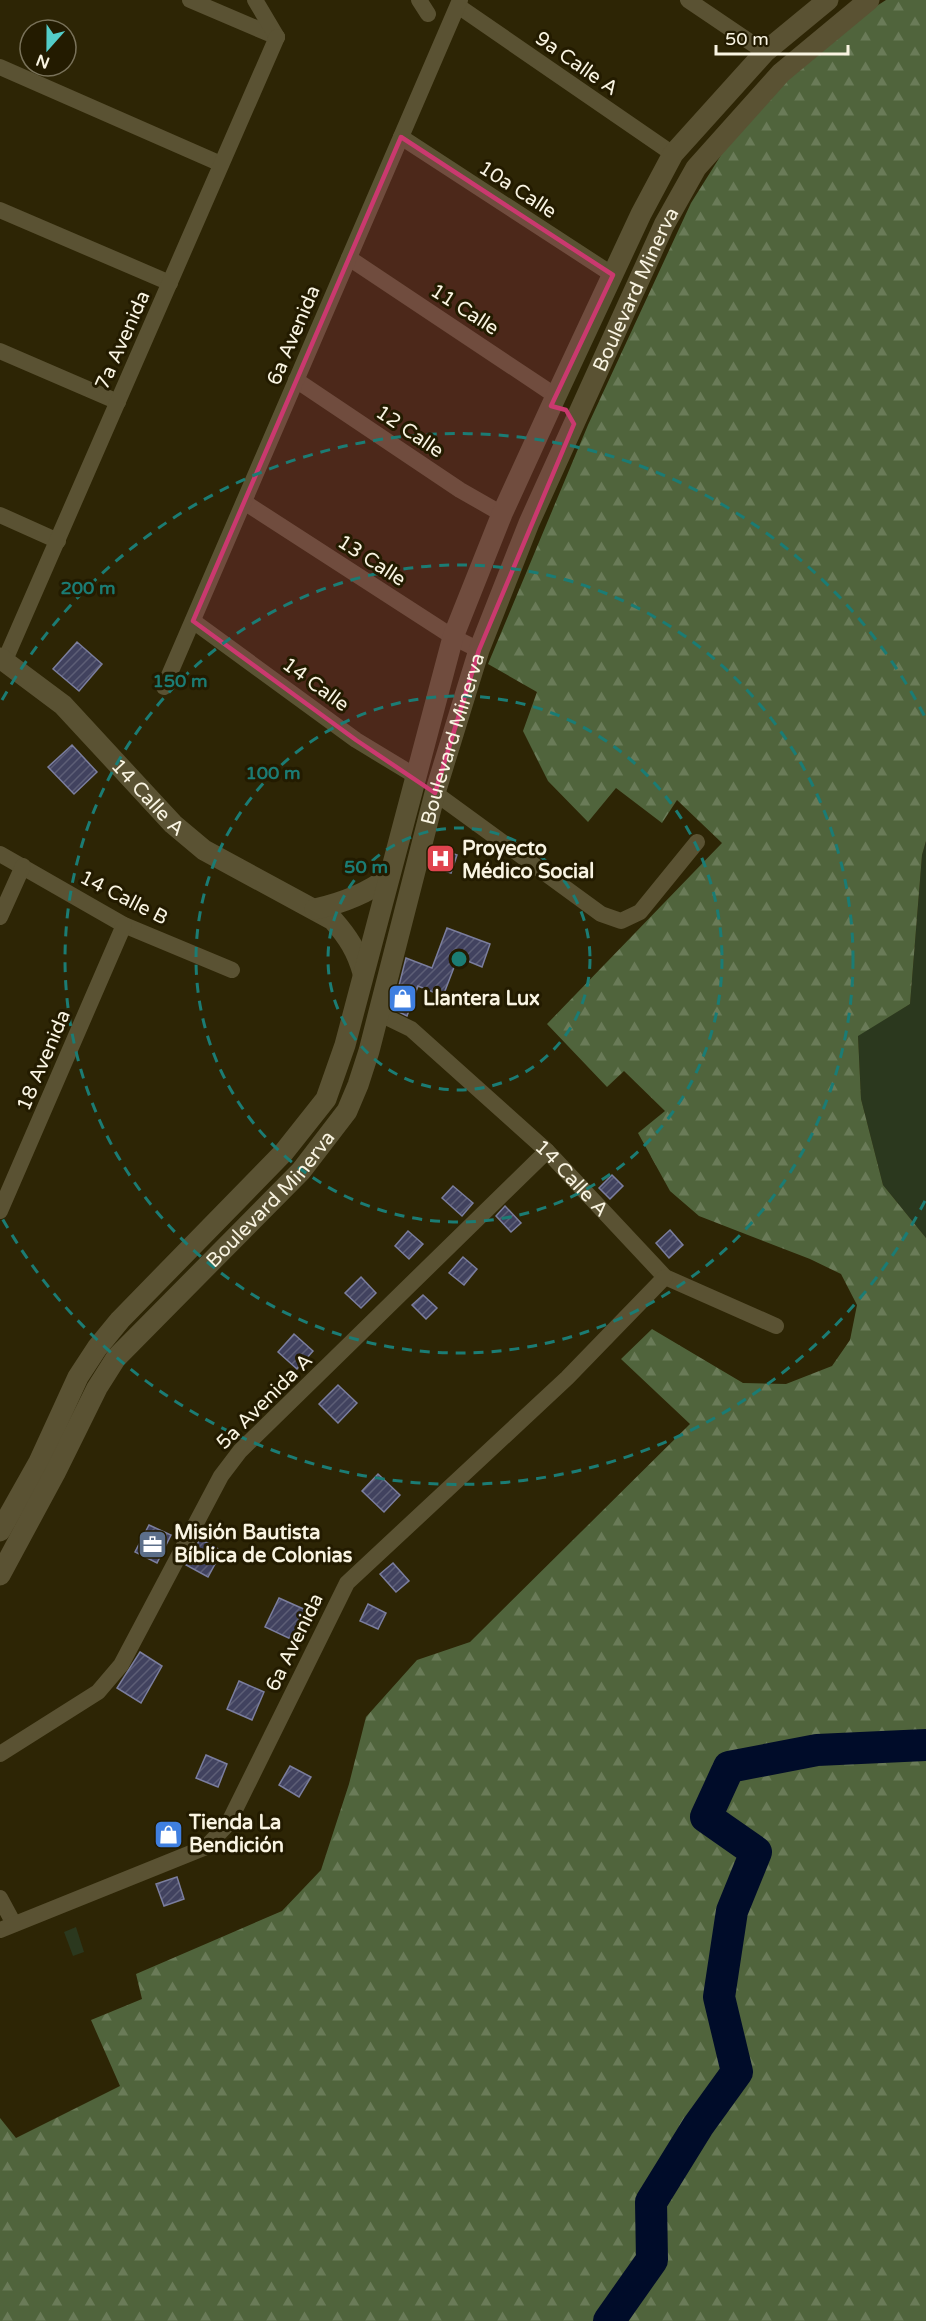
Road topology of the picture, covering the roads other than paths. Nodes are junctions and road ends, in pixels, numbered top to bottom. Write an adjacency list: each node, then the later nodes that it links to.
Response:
1 (190, 0): 7 (street)
2 (255, 0): 7 (street)
3 (688, 0): 8 (street)
4 (828, 0): 8 (street, Boulevard Minerva)
5 (869, 0): 20 (street, Boulevard Minerva)
6 (459, 3): 10 (street, 6a Avenida); 11 (street, 9a Calle A)
7 (277, 37): 12 (street, 7a Avenida)
8 (765, 52): 11 (street, Boulevard Minerva)
9 (0, 67): 12 (street)
10 (401, 137): 14 (street, 6a Avenida); 15 (street, 10a Calle)
11 (673, 154): 15 (street, Boulevard Minerva)
12 (221, 164): 16 (street, 7a Avenida)
13 (0, 210): 16 (street)
14 (349, 258): 18 (street, 6a Avenida); 19 (street, 11 Calle)
15 (613, 275): 19 (street, Boulevard Minerva)
16 (170, 283): 21 (street, 7a Avenida)
17 (0, 351): 21 (street)
18 (296, 380): 23 (street, 6a Avenida); 24 (street, 12 Calle)
19 (556, 398): 20 (street); 22 (street); 24 (street, Boulevard Minerva)
20 (586, 399): 22 (street, Boulevard Minerva)
21 (118, 402): 26 (street, 7a Avenida)
22 (574, 424): 29 (street, Boulevard Minerva)
23 (244, 502): 27 (street, 6a Avenida); 28 (street, 13 Calle)
24 (502, 514): 28 (street, Boulevard Minerva)
25 (0, 515): 26 (street)
26 (58, 540): 30 (street, 7a Avenida)
27 (193, 621): 31 (street, 6a Avenida); 33 (street, 14 Calle)
28 (453, 637): 29 (street, 13 Calle); 32 (street, Boulevard Minerva)
29 (479, 650): 34 (street, Boulevard Minerva)
30 (3, 659): 39 (street, 14 Calle A)
31 (165, 687)
32 (436, 699): 33 (street, Boulevard Minerva); 34 (street)
33 (417, 777): 38 (street, Boulevard Minerva)
34 (435, 793): 35 (street); 44 (street, Boulevard Minerva)
35 (697, 842)
36 (0, 854): 37 (street, 14 Calle B)
37 (23, 866): 40 (street); 41 (street, 14 Calle B)
38 (389, 877): 39 (street); 43 (street, Boulevard Minerva)
39 (315, 909): 43 (street, 14 Calle A)
40 (0, 917)
41 (124, 925): 42 (street, 14 Calle B); 46 (street, 18 Avenida)
42 (232, 970)
43 (363, 973): 49 (street, Boulevard Minerva)
44 (378, 1013): 45 (street, 14 Calle A); 50 (street, Boulevard Minerva)
45 (547, 1151): 47 (street, 14 Calle A); 51 (street, 5a Avenida A)
46 (0, 1211)
47 (665, 1277): 48 (street, 14 Calle A); 53 (street, 6a Avenida)
48 (776, 1326)
49 (0, 1531)
50 (0, 1575)
51 (0, 1754)
52 (0, 1898): 53 (street)
53 (7, 1927)

